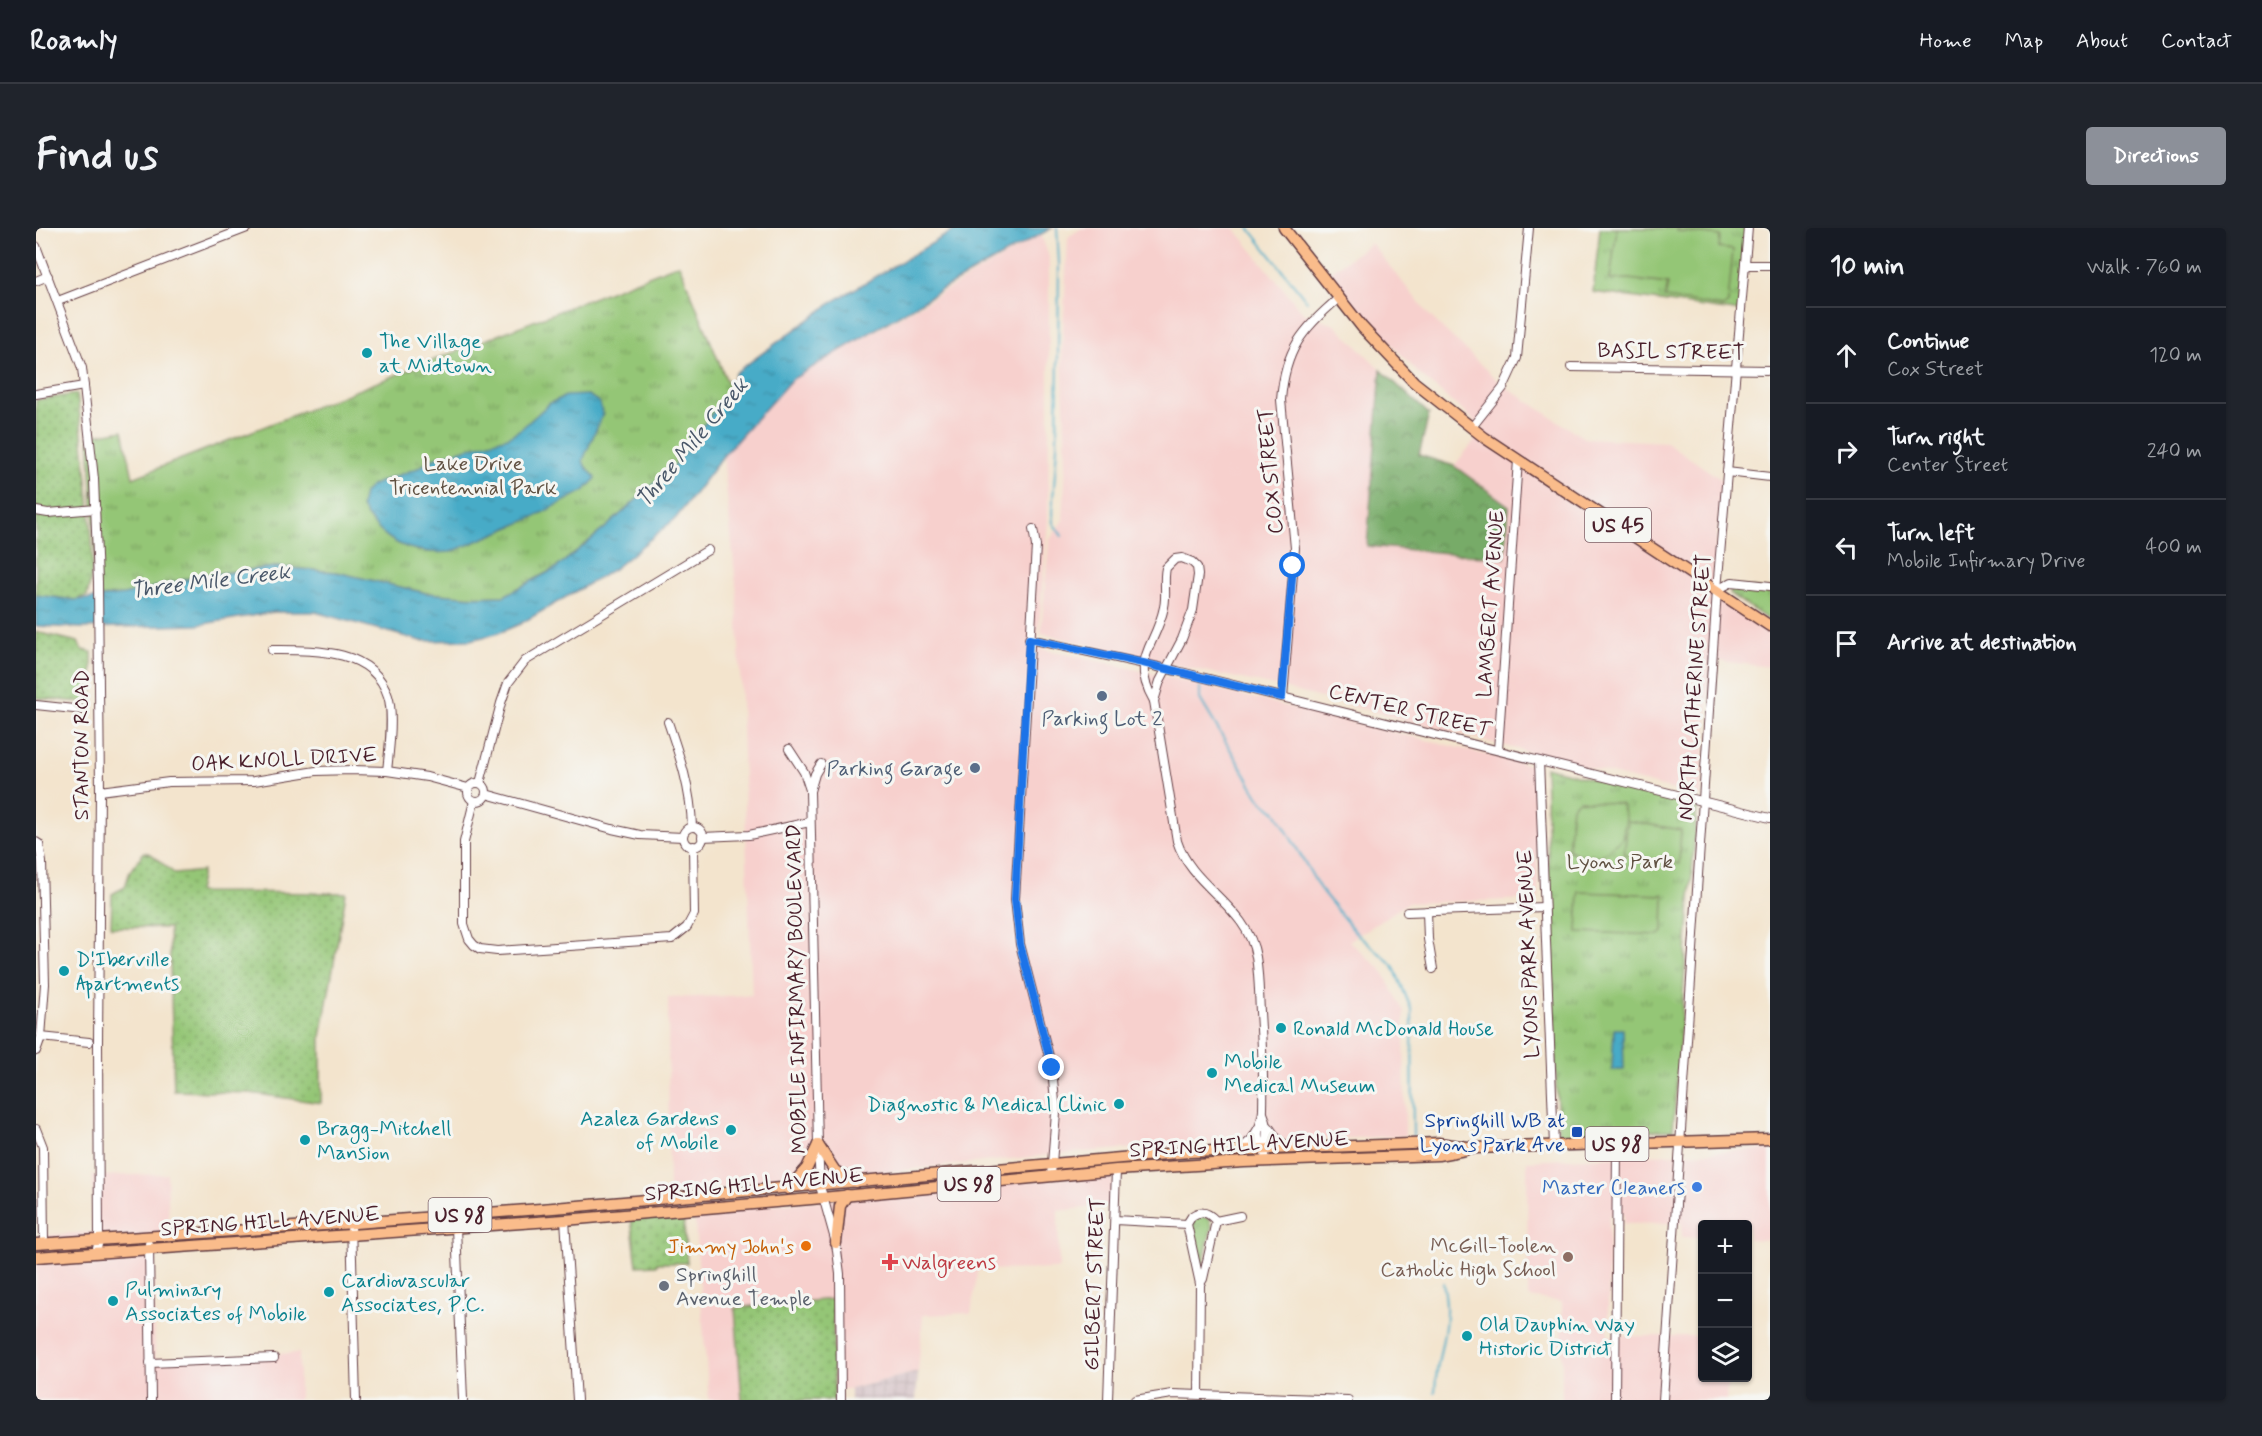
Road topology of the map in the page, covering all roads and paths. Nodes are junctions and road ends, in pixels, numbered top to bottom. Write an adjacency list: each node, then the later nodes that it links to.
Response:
1 (247, 228): 11 (street)
2 (1284, 228): 10 (main road, US 45)
3 (1529, 228): 17 (street)
4 (1748, 228): 6 (street, NORTH CATHERINE STREET)
5 (36, 246): 8 (street, STANTON ROAD)
6 (1745, 265): 7 (street); 13 (street, NORTH CATHERINE STREET)
7 (1770, 266)
8 (48, 276): 9 (street); 11 (street, STANTON ROAD)
9 (36, 281)
10 (1339, 298): 17 (main road, US 45); 32 (street, COX STREET)
11 (58, 301): 15 (street, STANTON ROAD)
12 (1571, 367): 13 (street, BASIL STREET)
13 (1736, 370): 14 (street, BASIL STREET); 19 (street, NORTH CATHERINE STREET)
14 (1770, 370)
15 (84, 386): 16 (street); 21 (street, STANTON ROAD)
16 (36, 394)
17 (1472, 427): 18 (main road, US 45)
18 (1518, 460): 26 (main road, US 45); 38 (street, LAMBERT AVENUE)
19 (1727, 472): 20 (street); 26 (street, NORTH CATHERINE STREET)
20 (1770, 477)
21 (96, 509): 22 (street); 44 (street, STANTON ROAD)
22 (36, 511)
23 (1033, 529): 28 (street)
24 (708, 550): 42 (street)
25 (1770, 586): 26 (street)
26 (1718, 590): 27 (main road, US 45); 48 (street, NORTH CATHERINE STREET)
27 (1770, 626)
28 (1029, 639): 30 (street, CENTER STREET); 75 (street)
29 (272, 650): 41 (street)
30 (1143, 663): 31 (street, CENTER STREET); 31 (street); 33 (street)
31 (1165, 669): 32 (street, CENTER STREET); 33 (street)
32 (1282, 697): 38 (street, CENTER STREET)
33 (1154, 701): 63 (street)
34 (36, 705): 35 (street)
35 (83, 710)
36 (668, 722): 51 (street)
37 (789, 748): 45 (street, MOBILE INFIRMARY BOULEVARD)
38 (1498, 750): 39 (street, CENTER STREET)
39 (1539, 760): 48 (street, CENTER STREET); 56 (street, LYONS PARK AVENUE)
40 (820, 764): 45 (street, MOBILE INFIRMARY BOULEVARD)
41 (387, 771): 43 (street, OAK KNOLL DRIVE); 44 (street, OAK KNOLL DRIVE)
42 (480, 783): 43 (street); 46 (street)
43 (468, 788): 47 (street)
44 (100, 791): 91 (street, STANTON ROAD)
45 (810, 791): 50 (street, MOBILE INFIRMARY BOULEVARD)
46 (486, 794): 47 (street); 52 (street)
47 (474, 801): 55 (street)
48 (1704, 801): 49 (street, CENTER STREET); 66 (street, NORTH CATHERINE STREET)
49 (1770, 818)
50 (810, 822): 53 (street); 68 (street, MOBILE INFIRMARY BOULEVARD)
51 (692, 827): 52 (street); 53 (street)
52 (683, 837): 55 (street)
53 (702, 837): 55 (street)
54 (36, 842): 60 (street)
55 (693, 846)
56 (1544, 907): 57 (street); 69 (street, LYONS PARK AVENUE)
57 (1426, 911): 58 (street); 59 (street)
58 (1407, 912)
59 (1433, 969)
60 (41, 1037): 61 (street); 62 (street)
61 (89, 1042)
62 (36, 1051)
63 (1264, 1127): 70 (street); 71 (street); 73 (street)
64 (36, 1129): 93 (street)
65 (1770, 1139): 66 (main road, SPRING HILL AVENUE / US 98)
66 (1680, 1142): 67 (main road, SPRING HILL AVENUE / US 98); 112 (street, NORTH CATHERINE STREET)
67 (1617, 1144): 69 (main road, SPRING HILL AVENUE / US 98); 111 (street)
68 (818, 1145): 78 (main road); 79 (street, MOBILE INFIRMARY BOULEVARD); 80 (main road)
69 (1554, 1146): 72 (main road, SPRING HILL AVENUE / US 98)
70 (1289, 1147): 71 (main road, SPRING HILL AVENUE / US 98); 72 (main road, SPRING HILL AVENUE / US 98)
71 (1265, 1148): 73 (main road, SPRING HILL AVENUE / US 98); 74 (street)
72 (1475, 1148): 74 (main road, SPRING HILL AVENUE / US 98)
73 (1240, 1149): 75 (main road, SPRING HILL AVENUE / US 98)
74 (1265, 1161): 76 (main road, SPRING HILL AVENUE / US 98)
75 (1051, 1164): 77 (street); 78 (main road, SPRING HILL AVENUE / US 98)
76 (1116, 1170): 77 (main road, SPRING HILL AVENUE / US 98); 85 (street, GILBERT STREET)
77 (1052, 1176): 81 (main road, SPRING HILL AVENUE / US 98)
78 (856, 1182): 79 (main road, SPRING HILL AVENUE / US 98)
79 (820, 1186): 80 (main road, SPRING HILL AVENUE / US 98); 82 (street, MOBILE INFIRMARY BOULEVARD)
80 (788, 1189): 89 (main road, SPRING HILL AVENUE / US 98)
81 (847, 1195): 82 (main road, SPRING HILL AVENUE / US 98); 92 (main road)
82 (823, 1198): 84 (main road, SPRING HILL AVENUE / US 98); 92 (street, MOBILE INFIRMARY BOULEVARD)
83 (1240, 1216): 86 (street)
84 (565, 1220): 88 (main road, SPRING HILL AVENUE / US 98); 106 (street)
85 (1115, 1220): 87 (street); 108 (street, GILBERT STREET)
86 (1216, 1221): 87 (street); 97 (street)
87 (1187, 1224): 97 (street)
88 (456, 1227): 89 (main road, SPRING HILL AVENUE / US 98); 105 (street)
89 (351, 1229): 90 (main road, SPRING HILL AVENUE / US 98); 94 (main road, SPRING HILL AVENUE / US 98); 104 (street)
90 (148, 1236): 91 (main road, SPRING HILL AVENUE / US 98); 94 (street)
91 (99, 1240): 93 (main road, SPRING HILL AVENUE / US 98); 95 (street, STANTON ROAD)
92 (836, 1243): 107 (street, MOBILE INFIRMARY BOULEVARD)
93 (40, 1244)
94 (149, 1249): 95 (main road, SPRING HILL AVENUE / US 98); 99 (street)
95 (96, 1253): 96 (main road, SPRING HILL AVENUE / US 98)
96 (36, 1257)
97 (1200, 1284): 100 (street)
98 (274, 1358): 99 (street)
99 (150, 1363): 103 (street)
100 (1199, 1394): 101 (street); 109 (street)
101 (1209, 1397): 102 (street)
102 (1325, 1399): 110 (street)
103 (151, 1400)
104 (356, 1400)
105 (463, 1400)
106 (577, 1400)
107 (841, 1400)
108 (1108, 1400)
109 (1135, 1400)
110 (1348, 1400)
111 (1615, 1400)
112 (1663, 1400)

